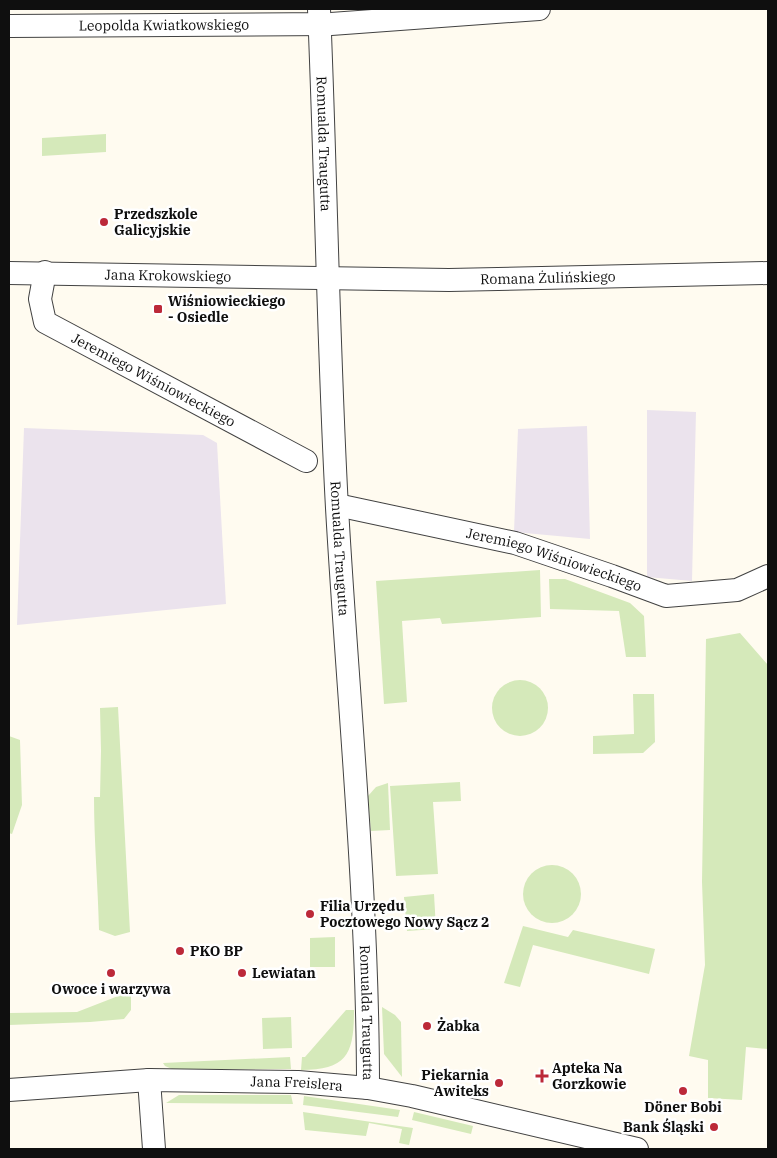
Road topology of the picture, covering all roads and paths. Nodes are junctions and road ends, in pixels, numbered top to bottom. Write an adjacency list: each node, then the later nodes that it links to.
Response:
1 (539, 9): 2 (street, Leopolda Kwiatkowskiego)
2 (319, 17): 3 (street, Leopolda Kwiatkowskiego); 7 (street, Romualda Traugutta)
3 (9, 26)
4 (45, 272): 5 (street, Jana Krokowskiego); 7 (street, Jana Krokowskiego); 8 (street, Jeremiego Wiśniowieckiego)
5 (9, 273)
6 (768, 273): 7 (street, Romana Żulińskiego)
7 (328, 278): 9 (street, Romualda Traugutta)
8 (306, 461)
9 (337, 505): 10 (street, Jeremiego Wiśniowieckiego); 12 (street, Romualda Traugutta)
10 (768, 576)
11 (149, 1080): 12 (street, Jana Freislera); 13 (street, Jana Freislera); 15 (street)
12 (368, 1088): 14 (street, Jana Freislera)
13 (9, 1090)
14 (566, 1141): 16 (street, Jana Freislera)
15 (154, 1149)
16 (637, 1149)

